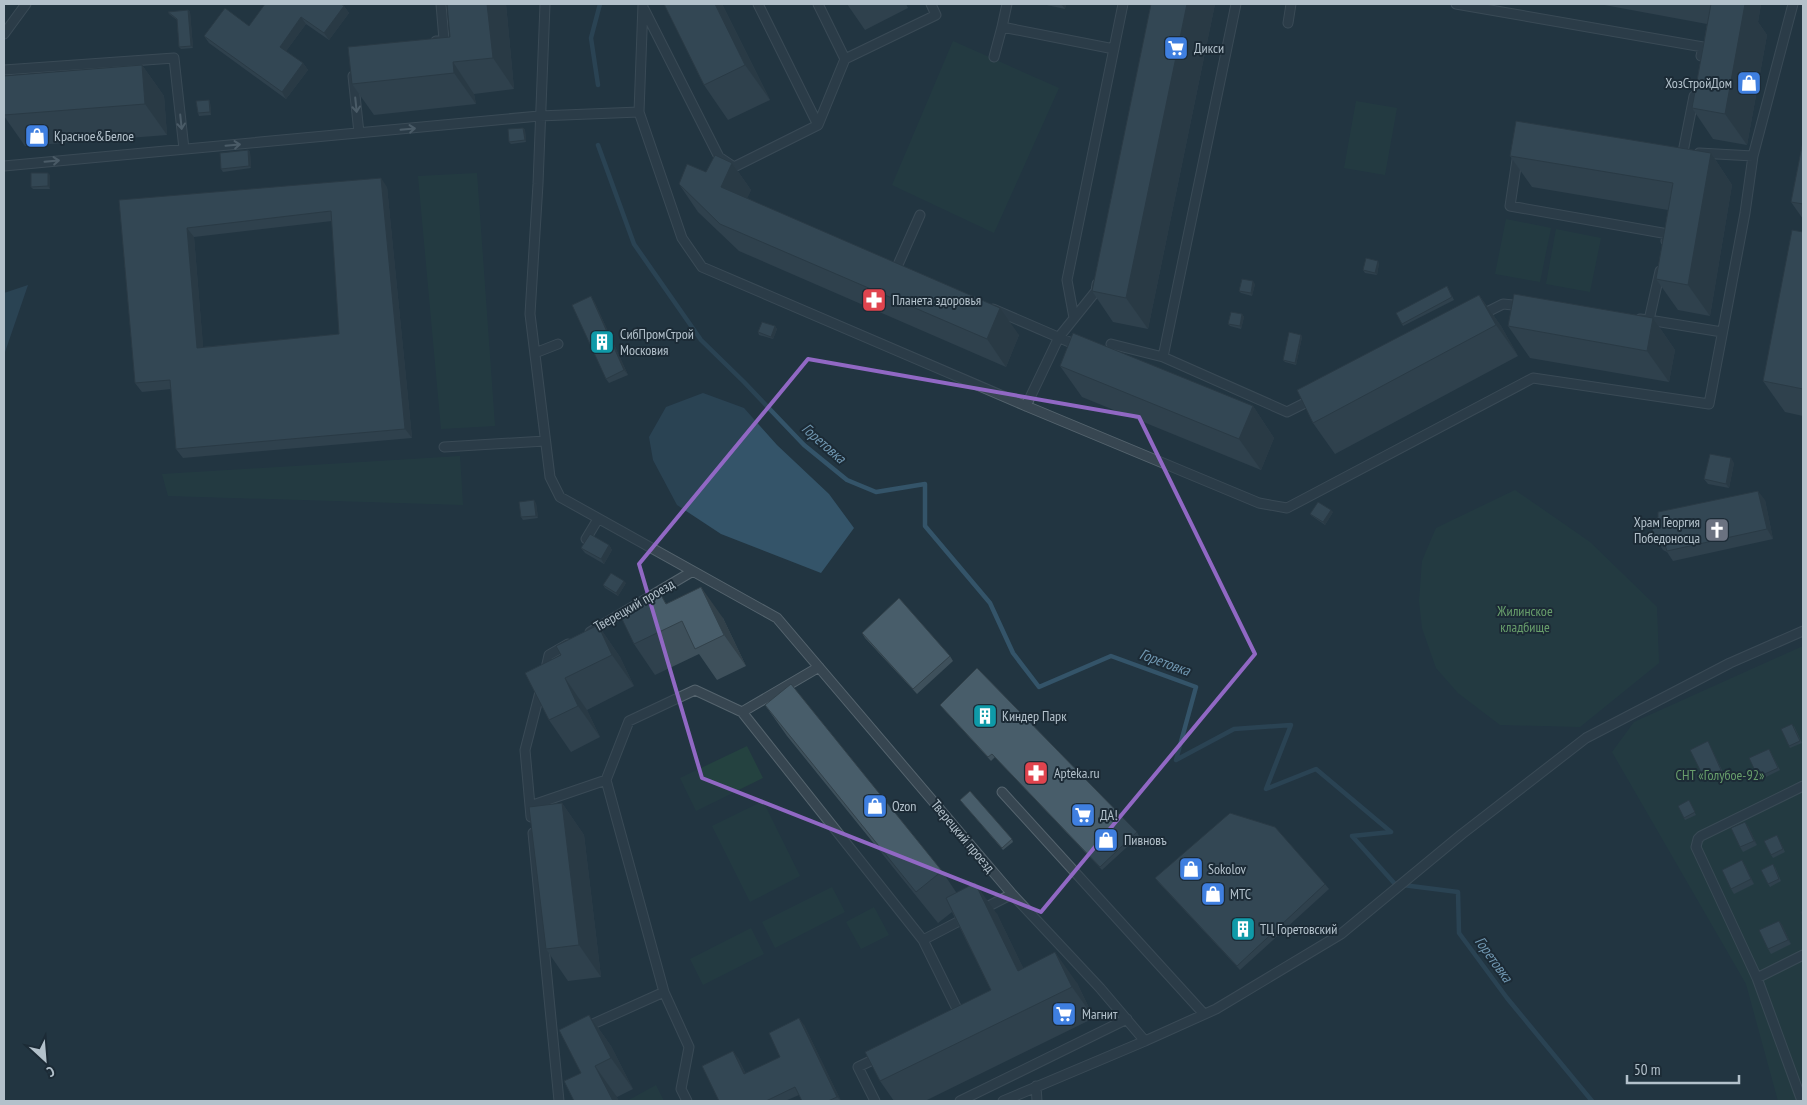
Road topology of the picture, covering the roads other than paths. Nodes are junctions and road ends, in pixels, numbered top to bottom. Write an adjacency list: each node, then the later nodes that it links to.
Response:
1 (26, 4): 16 (lane)
2 (440, 4): 17 (lane)
3 (545, 4): 26 (lane)
4 (758, 4): 27 (lane)
5 (818, 4): 20 (lane)
6 (931, 4): 20 (lane)
7 (1007, 4): 15 (lane)
8 (1123, 4): 18 (lane)
9 (1236, 4): 52 (lane)
10 (1291, 4): 14 (lane)
11 (1456, 4): 21 (lane)
12 (1793, 4): 31 (lane)
13 (643, 5): 25 (lane); 27 (lane)
14 (1288, 22)
15 (1002, 27): 18 (lane); 19 (lane)
16 (5, 29)
17 (426, 42)
18 (1114, 49): 42 (lane)
19 (994, 57)
20 (845, 59): 27 (lane)
21 (1700, 66)
22 (4, 70): 30 (lane, one-way to 30)
23 (353, 73): 28 (lane, one-way to 28)
24 (1696, 85): 31 (lane)
25 (639, 112): 26 (lane); 54 (lane)
26 (539, 116): 28 (lane, one-way to 26); 51 (lane)
27 (818, 125)
28 (359, 133): 30 (lane, one-way to 28)
29 (1519, 143): 34 (lane)
30 (184, 149): 32 (lane, one-way to 30)
31 (1753, 156): 46 (lane)
32 (4, 166)
33 (920, 215): 37 (lane)
34 (1664, 253)
35 (1662, 263): 45 (lane)
36 (888, 264): 37 (lane)
37 (897, 268): 38 (lane)
38 (906, 271)
39 (1100, 272): 42 (lane)
40 (987, 306): 47 (lane)
41 (1532, 307): 43 (lane)
42 (1074, 318): 47 (lane)
43 (1476, 318)
44 (1630, 318): 45 (lane)
45 (1649, 320): 46 (lane)
46 (1722, 332): 54 (lane)
47 (1059, 337): 49 (lane); 54 (lane)
48 (558, 344): 51 (lane)
49 (1074, 344)
50 (1111, 344): 52 (lane)
51 (535, 353): 55 (lane)
52 (1163, 357): 53 (lane)
53 (1321, 395)
54 (1026, 406)
55 (545, 441): 56 (lane); 57 (lane)
56 (444, 447)
57 (598, 519): 58 (lane); 59 (lane)
58 (586, 539)
59 (693, 571): 61 (lane, Тверецкий проезд); 63 (lane, Тверецкий проезд)
60 (1803, 631): 74 (lane)
61 (583, 636)
62 (574, 640): 68 (lane)
63 (819, 667): 64 (lane); 69 (lane, Тверецкий проезд)
64 (742, 712): 65 (lane); 70 (lane)
65 (606, 780): 68 (lane); 73 (lane)
66 (1803, 786): 72 (lane)
67 (1002, 792): 74 (lane)
68 (530, 806): 81 (lane)
69 (1012, 894): 70 (lane); 75 (lane, Тверецкий проезд)
70 (923, 940): 76 (lane)
71 (1803, 955): 72 (lane)
72 (1758, 978): 87 (lane)
73 (664, 992): 77 (lane); 82 (lane)
74 (1204, 1014): 78 (lane)
75 (1127, 1020): 78 (lane, Тверецкий проезд); 84 (lane)
76 (952, 1021)
77 (575, 1030)
78 (1145, 1040): 80 (lane)
79 (892, 1050): 83 (lane)
80 (1036, 1086): 85 (lane); 86 (lane)
81 (559, 1101)
82 (687, 1101)
83 (875, 1101)
84 (960, 1101)
85 (1003, 1101)
86 (1037, 1101)
87 (1802, 1101)

